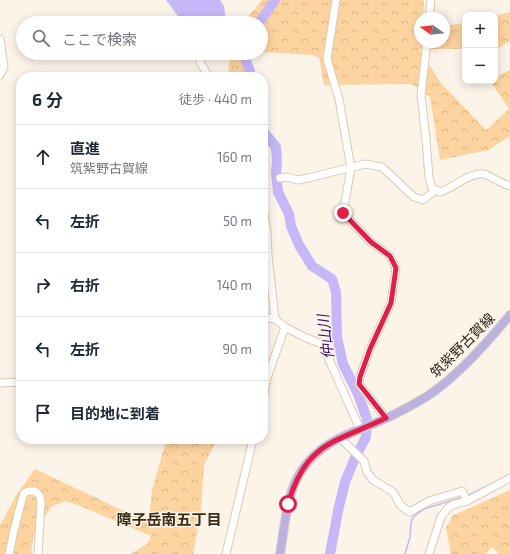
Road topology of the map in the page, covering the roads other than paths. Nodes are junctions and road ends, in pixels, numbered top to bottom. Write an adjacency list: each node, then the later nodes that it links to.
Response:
1 (336, 0): 9 (street)
2 (431, 0): 3 (street)
3 (430, 12)
4 (0, 38): 8 (street)
5 (426, 48): 12 (street)
6 (200, 62): 7 (street)
7 (206, 72)
8 (0, 75)
9 (351, 168): 10 (street); 12 (street); 21 (street)
10 (280, 178)
11 (510, 186): 12 (street)
12 (436, 190)
13 (268, 256): 16 (street)
14 (510, 315): 21 (main road, 筑紫野古賀線)
15 (268, 318): 16 (street)
16 (275, 319): 17 (street)
17 (286, 327): 18 (street); 22 (street)
18 (268, 375)
19 (16, 382): 20 (street)
20 (0, 383)
21 (383, 419): 22 (main road, 筑紫野古賀線)
22 (363, 428): 23 (main road, 筑紫野古賀線)
23 (340, 438): 26 (street); 30 (main road, 筑紫野古賀線)
24 (252, 444): 29 (street)
25 (510, 478): 26 (street)
26 (467, 501): 31 (street)
27 (9, 554): 28 (street)
28 (38, 554)
29 (226, 554)
30 (280, 554)
31 (429, 554)

